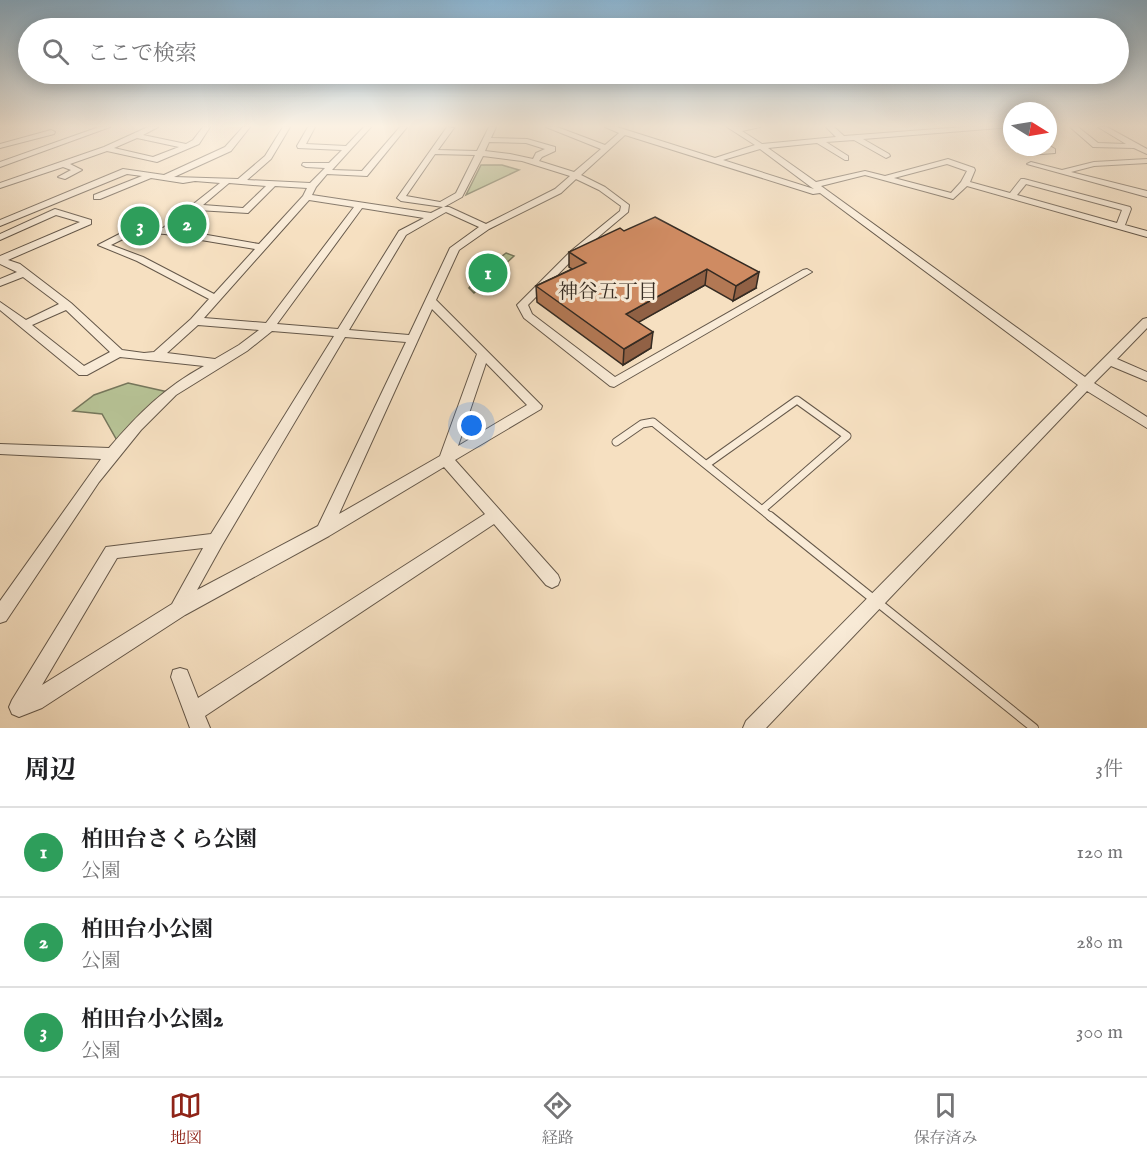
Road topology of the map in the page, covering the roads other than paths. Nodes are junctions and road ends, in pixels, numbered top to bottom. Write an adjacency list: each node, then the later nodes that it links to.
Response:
1 (71, 161): 14 (street)
2 (202, 161): 23 (street)
3 (264, 161): 25 (street)
4 (337, 161): 17 (street)
5 (375, 161): 17 (street)
6 (428, 161): 7 (street)
7 (476, 161)
8 (527, 161): 13 (street)
9 (592, 161): 20 (street)
10 (713, 161): 33 (street)
11 (781, 161): 28 (street)
12 (1147, 161): 18 (street)
13 (534, 163): 20 (street)
14 (62, 164): 21 (street); 30 (street)
15 (1031, 164): 18 (street)
16 (306, 165): 17 (street)
17 (330, 169): 29 (street)
18 (1061, 171): 32 (street)
19 (149, 176): 23 (street); 35 (street); 40 (street)
20 (576, 176): 42 (street); 48 (street)
21 (62, 177)
22 (885, 178): 26 (street); 26 (street); 28 (street)
23 (163, 179): 24 (street)
24 (227, 181): 25 (street); 38 (street)
25 (240, 182): 27 (street)
26 (965, 183): 34 (street)
27 (273, 184): 29 (street); 38 (street)
28 (814, 185): 33 (street)
29 (312, 186): 36 (street)
30 (0, 187): 31 (street)
31 (11, 193)
32 (1147, 194)
33 (827, 195): 67 (street)
34 (1012, 196): 41 (street); 41 (street)
35 (97, 197)
36 (307, 197): 37 (street); 46 (street)
37 (360, 205): 39 (street); 58 (street)
38 (195, 207): 43 (street)
39 (431, 216): 42 (street); 59 (street)
40 (0, 223)
41 (1120, 226): 44 (street)
42 (486, 227): 52 (street)
43 (165, 231): 46 (street); 51 (street)
44 (1147, 234)
45 (0, 237): 47 (street)
46 (260, 247): 51 (street)
47 (0, 261): 49 (street)
48 (807, 272)
49 (23, 273): 50 (street); 54 (street)
50 (0, 283)
51 (214, 298): 55 (street)
52 (432, 302): 60 (street); 62 (street)
53 (0, 305): 57 (street)
54 (67, 305): 57 (street); 61 (street)
55 (195, 321): 58 (street); 63 (street)
56 (1146, 323): 64 (street)
57 (26, 324): 61 (street)
58 (268, 328): 59 (street); 65 (street)
59 (342, 333): 60 (street); 77 (street)
60 (413, 339): 76 (street)
61 (118, 353): 63 (street)
62 (483, 353): 72 (street); 72 (street)
63 (157, 356): 65 (street)
64 (1109, 360): 66 (street); 67 (street)
65 (215, 363): 71 (street)
66 (1147, 377)
67 (1087, 385): 68 (street); 79 (street)
68 (1147, 423)
69 (616, 442): 73 (lane)
70 (0, 449): 71 (street)
71 (114, 454): 81 (street)
72 (446, 459): 75 (street); 76 (street)
73 (707, 465): 74 (lane); 74 (lane)
74 (763, 509): 79 (lane)
75 (495, 515): 78 (street); 83 (street)
76 (324, 531): 80 (street)
77 (216, 540): 80 (street); 80 (street)
78 (552, 580)
79 (877, 600): 84 (street); 85 (lane)
80 (179, 609)
81 (0, 615)
82 (180, 677): 83 (street)
83 (197, 720)
84 (753, 728)
85 (1034, 728)

